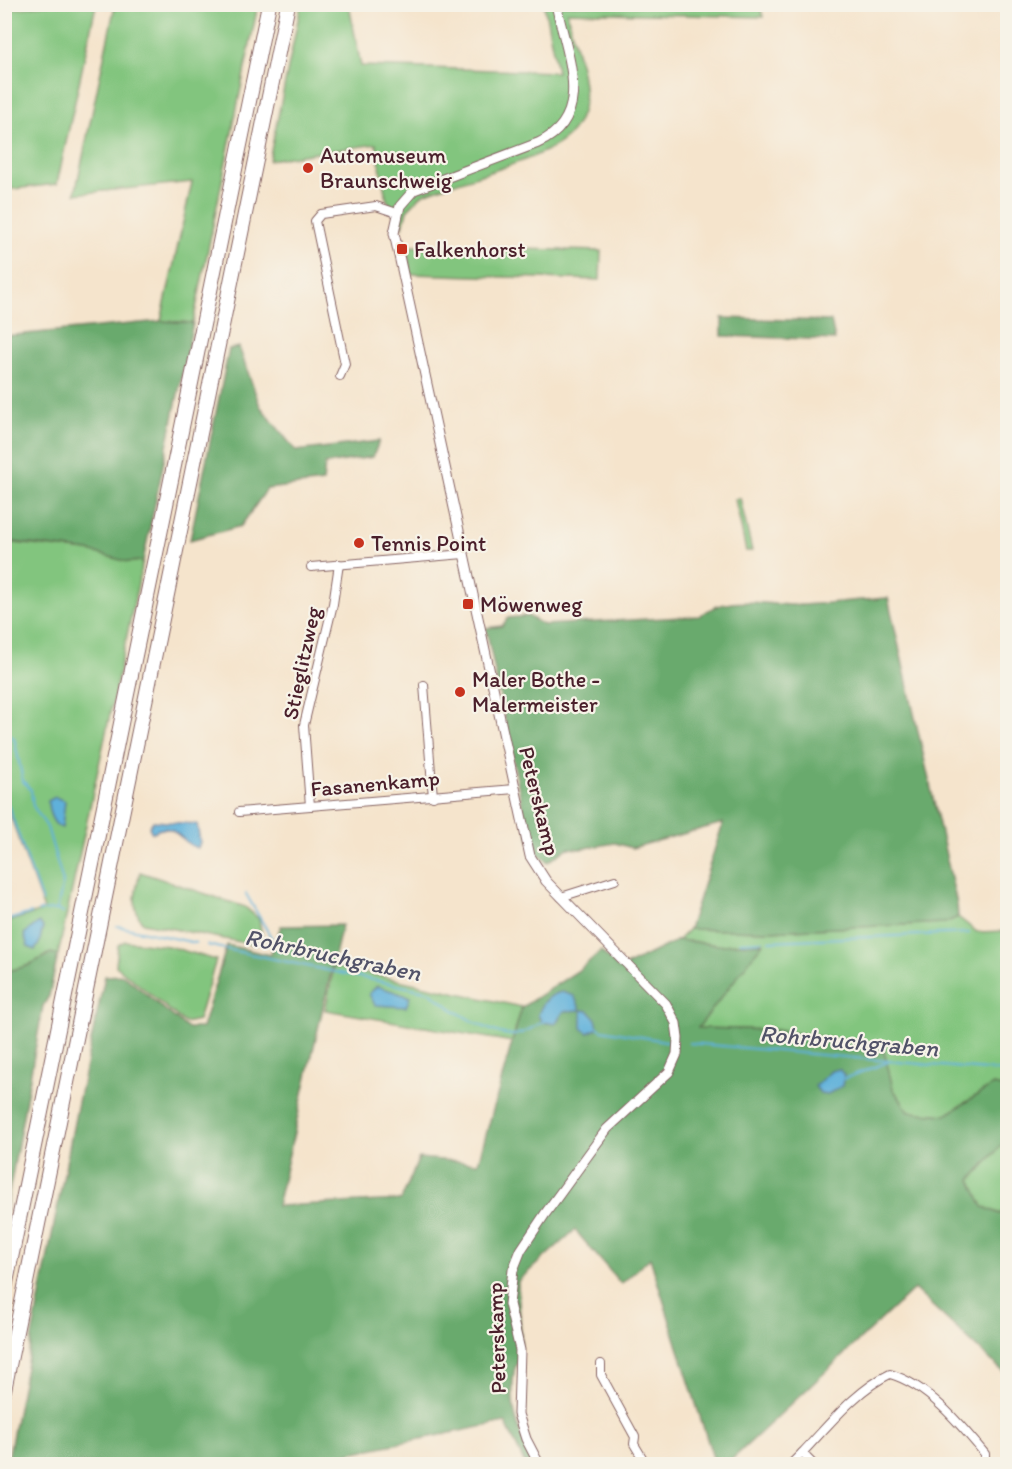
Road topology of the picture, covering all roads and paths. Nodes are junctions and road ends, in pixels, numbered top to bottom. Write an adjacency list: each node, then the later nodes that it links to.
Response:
1 (269, 4): 16 (highway)
2 (288, 4): 18 (highway)
3 (556, 4): 4 (street)
4 (397, 213): 5 (street); 6 (street, Peterskamp)
5 (340, 376)
6 (464, 554): 7 (street); 10 (street, Peterskamp)
7 (339, 564): 8 (street); 12 (street, Stieglitzweg)
8 (311, 567)
9 (424, 685): 11 (street)
10 (515, 789): 11 (street, Fasanenkamp); 15 (street, Peterskamp)
11 (433, 797): 12 (street, Fasanenkamp)
12 (310, 806): 13 (street, Fasanenkamp)
13 (239, 812)
14 (615, 880): 15 (street)
15 (561, 897): 20 (street, Peterskamp)
16 (4, 1292)
17 (601, 1364): 21 (street)
18 (4, 1390)
19 (802, 1453): 22 (street); 23 (street); 24 (street)
20 (539, 1464)
21 (646, 1464)
22 (791, 1464)
23 (813, 1464)
24 (985, 1464)

